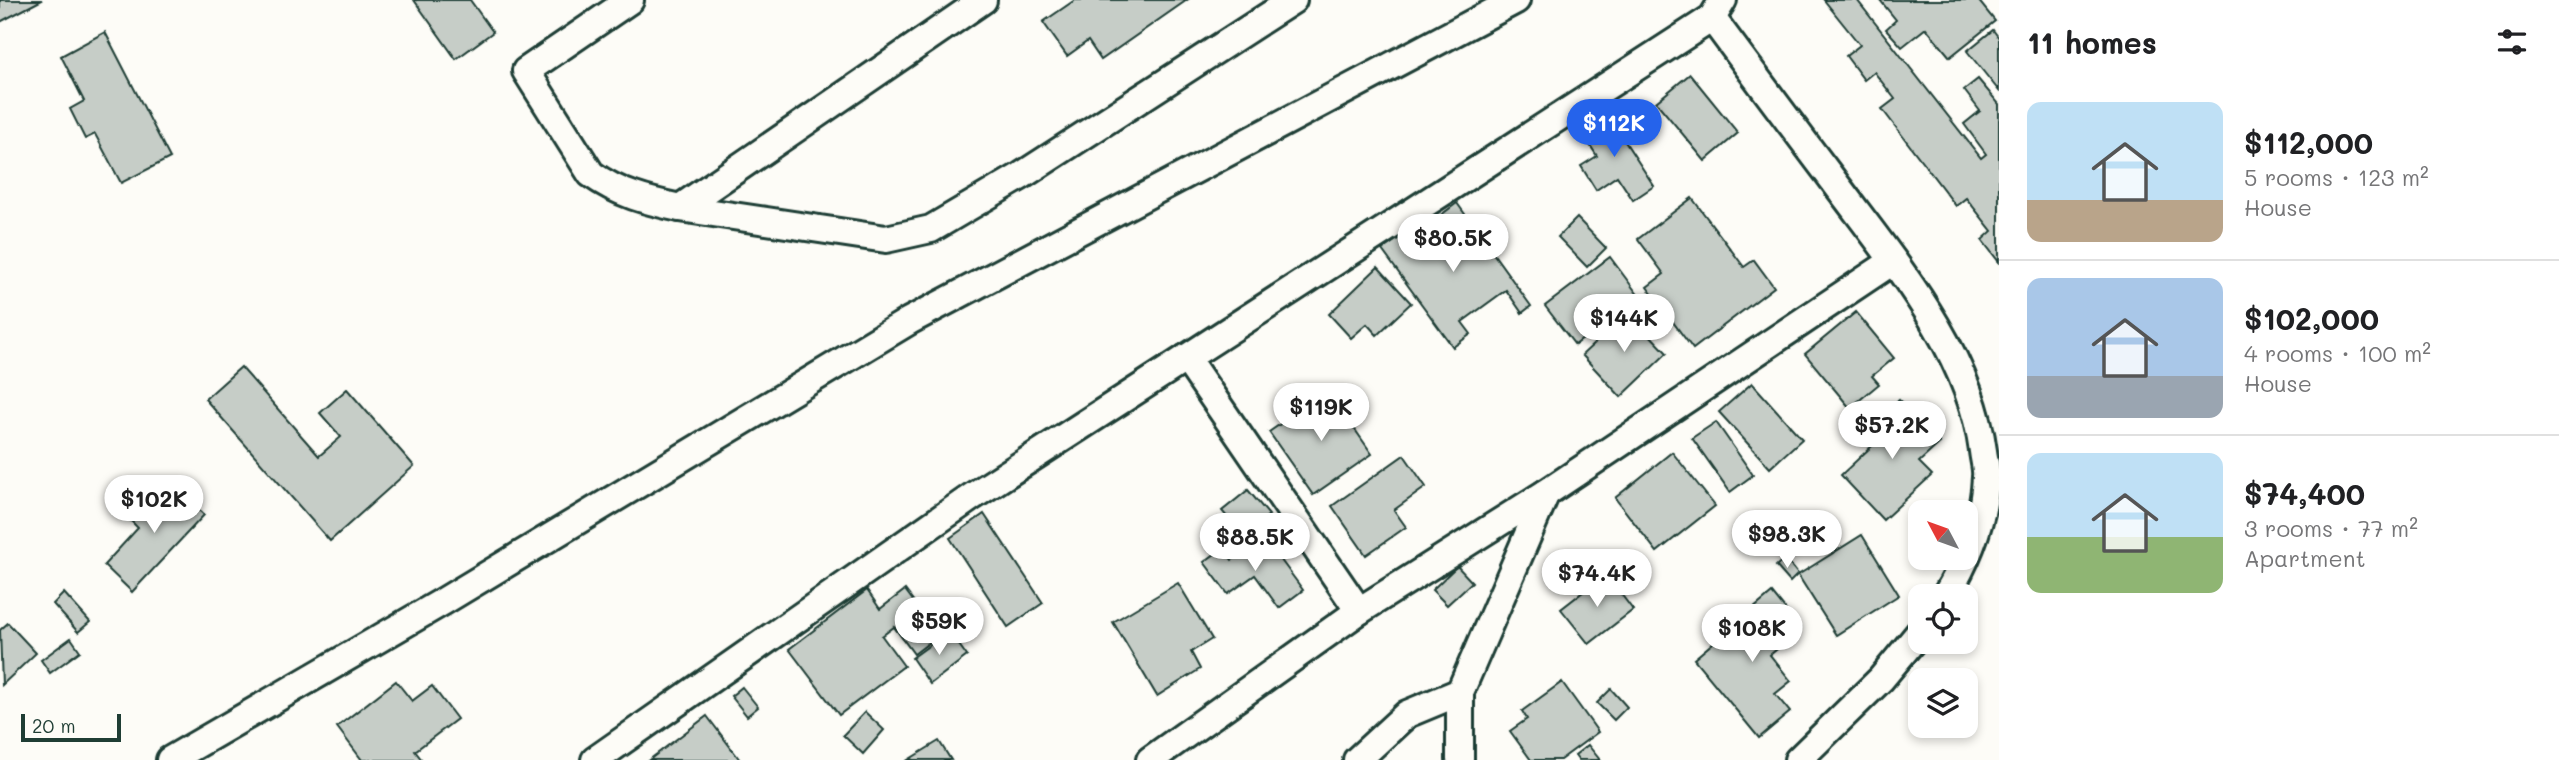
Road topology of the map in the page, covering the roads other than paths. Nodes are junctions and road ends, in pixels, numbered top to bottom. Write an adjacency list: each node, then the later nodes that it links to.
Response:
1 (630, 0): 6 (street)
2 (983, 0): 6 (street)
3 (1293, 0): 6 (street)
4 (1516, 0): 18 (street)
5 (1718, 9): 7 (street); 8 (street)
6 (680, 208)
7 (1893, 261): 9 (street); 10 (street)
8 (1186, 358): 15 (street); 19 (street)
9 (1546, 493): 15 (street); 17 (street)
10 (1978, 525)
11 (1999, 528): 12 (street)
12 (1978, 552)
13 (1962, 570): 14 (street)
14 (1953, 584)
15 (1359, 611): 20 (street)
16 (1908, 646): 23 (street)
17 (1460, 692): 21 (street); 22 (street)
18 (170, 760)
19 (595, 760)
20 (1150, 760)
21 (1357, 760)
22 (1460, 760)
23 (1798, 760)

